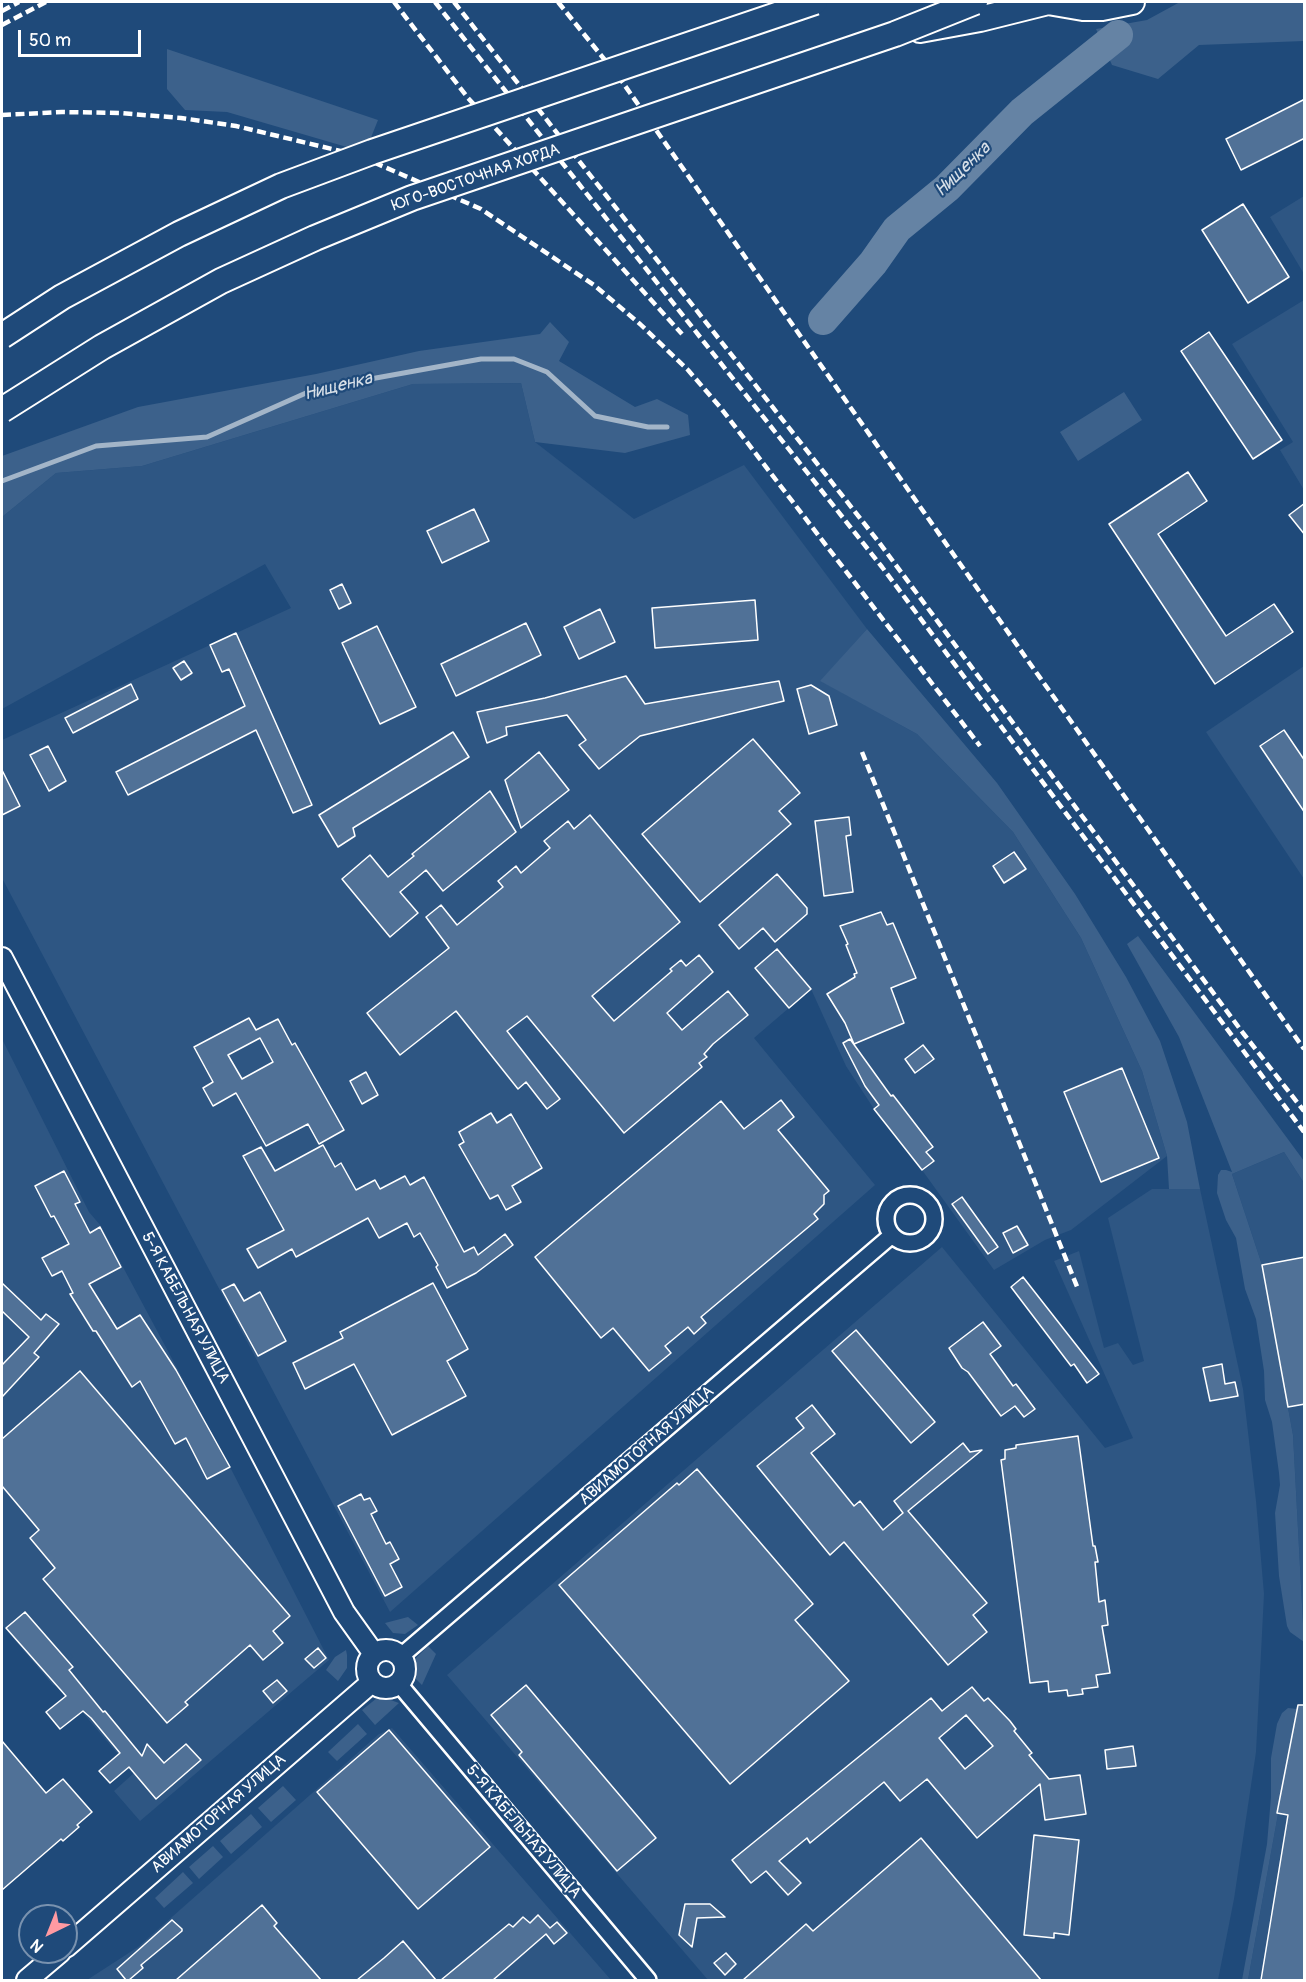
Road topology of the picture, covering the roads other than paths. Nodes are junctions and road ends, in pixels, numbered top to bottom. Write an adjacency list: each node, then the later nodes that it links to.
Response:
1 (791, 2): 6 (main road, bridge)
2 (815, 2): 6 (main road, bridge)
3 (975, 2): 7 (main road, ЮГО-ВОСТОЧНАЯ ХОРДА, bridge)
4 (1048, 2): 5 (main road); 7 (main road, bridge)
5 (1132, 2)
6 (746, 25): 8 (main road, bridge)
7 (895, 34): 9 (main road, ЮГО-ВОСТОЧНАЯ ХОРДА, bridge)
8 (2, 336)
9 (2, 410)
10 (2, 958): 12 (street, 5-Я КАБЕЛЬНАЯ УЛИЦА)
11 (892, 1235): 13 (street, АВИАМОТОРНАЯ УЛИЦА)
12 (374, 1654): 13 (street); 14 (street)
13 (401, 1656): 15 (street)
14 (372, 1682): 15 (street); 16 (street, АВИАМОТОРНАЯ УЛИЦА)
15 (399, 1684): 19 (street, 5-Я КАБЕЛЬНАЯ УЛИЦА)
16 (78, 1937)
17 (46, 1964): 18 (street)
18 (27, 1980)
19 (648, 1980)

